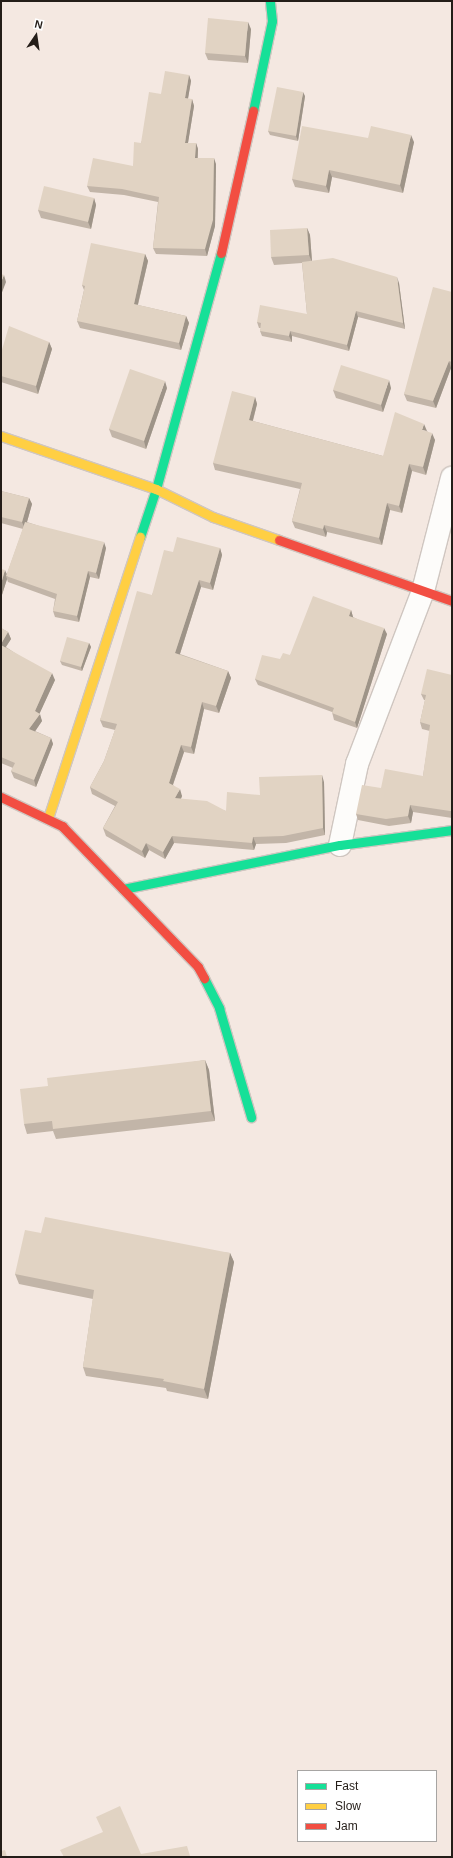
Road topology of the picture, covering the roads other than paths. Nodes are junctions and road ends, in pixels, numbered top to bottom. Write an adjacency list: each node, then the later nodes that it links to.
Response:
1 (270, 1): 4 (street)
2 (1, 436): 4 (street)
3 (452, 478): 5 (street)
4 (156, 489): 5 (street); 8 (street)
5 (423, 591): 6 (street); 10 (street)
6 (452, 601)
7 (1, 797): 8 (street)
8 (48, 818): 11 (street)
9 (452, 830): 10 (street)
10 (340, 845): 11 (street)
11 (123, 889): 12 (street)
12 (251, 1116)

